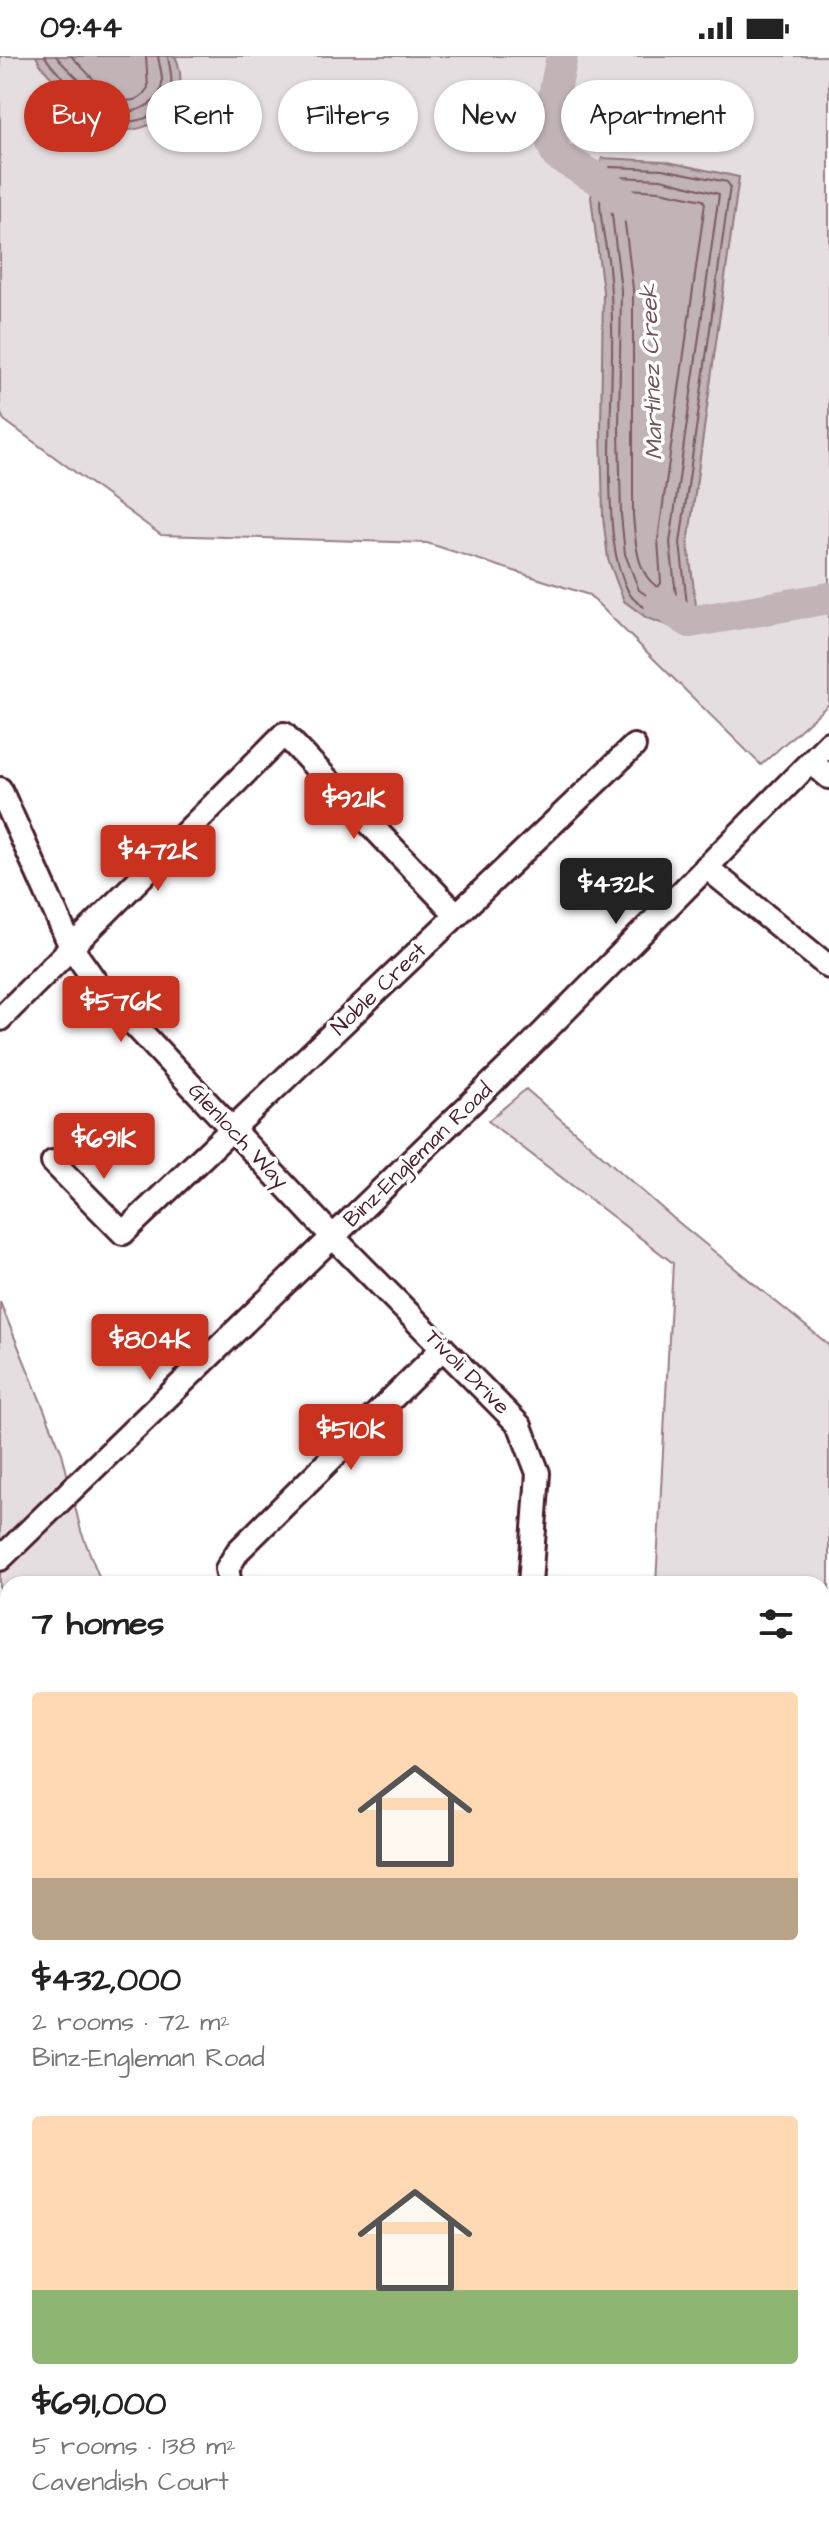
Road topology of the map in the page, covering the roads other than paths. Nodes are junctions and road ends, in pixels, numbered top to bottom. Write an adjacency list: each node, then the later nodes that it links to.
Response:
1 (829, 743): 3 (street, Binz-Engleman Road)
2 (634, 746): 8 (street, Noble Crest)
3 (811, 762): 4 (street); 7 (street, Binz-Engleman Road)
4 (829, 777)
5 (0, 789): 6 (street, Glenloch Way)
6 (6, 818): 9 (street, Glenloch Way)
7 (706, 867): 10 (street); 14 (street, Binz-Engleman Road)
8 (457, 915): 9 (street); 12 (street, Noble Crest)
9 (71, 947): 11 (street); 12 (street, Glenloch Way)
10 (829, 967)
11 (0, 1019)
12 (232, 1129): 13 (street, Noble Crest); 14 (street, Glenloch Way)
13 (53, 1162)
14 (333, 1237): 15 (street, Tivoli Drive); 16 (street, Binz-Engleman Road)
15 (443, 1348): 17 (street); 18 (street, Tivoli Drive)
16 (0, 1559)
17 (229, 1576)
18 (531, 1576)

